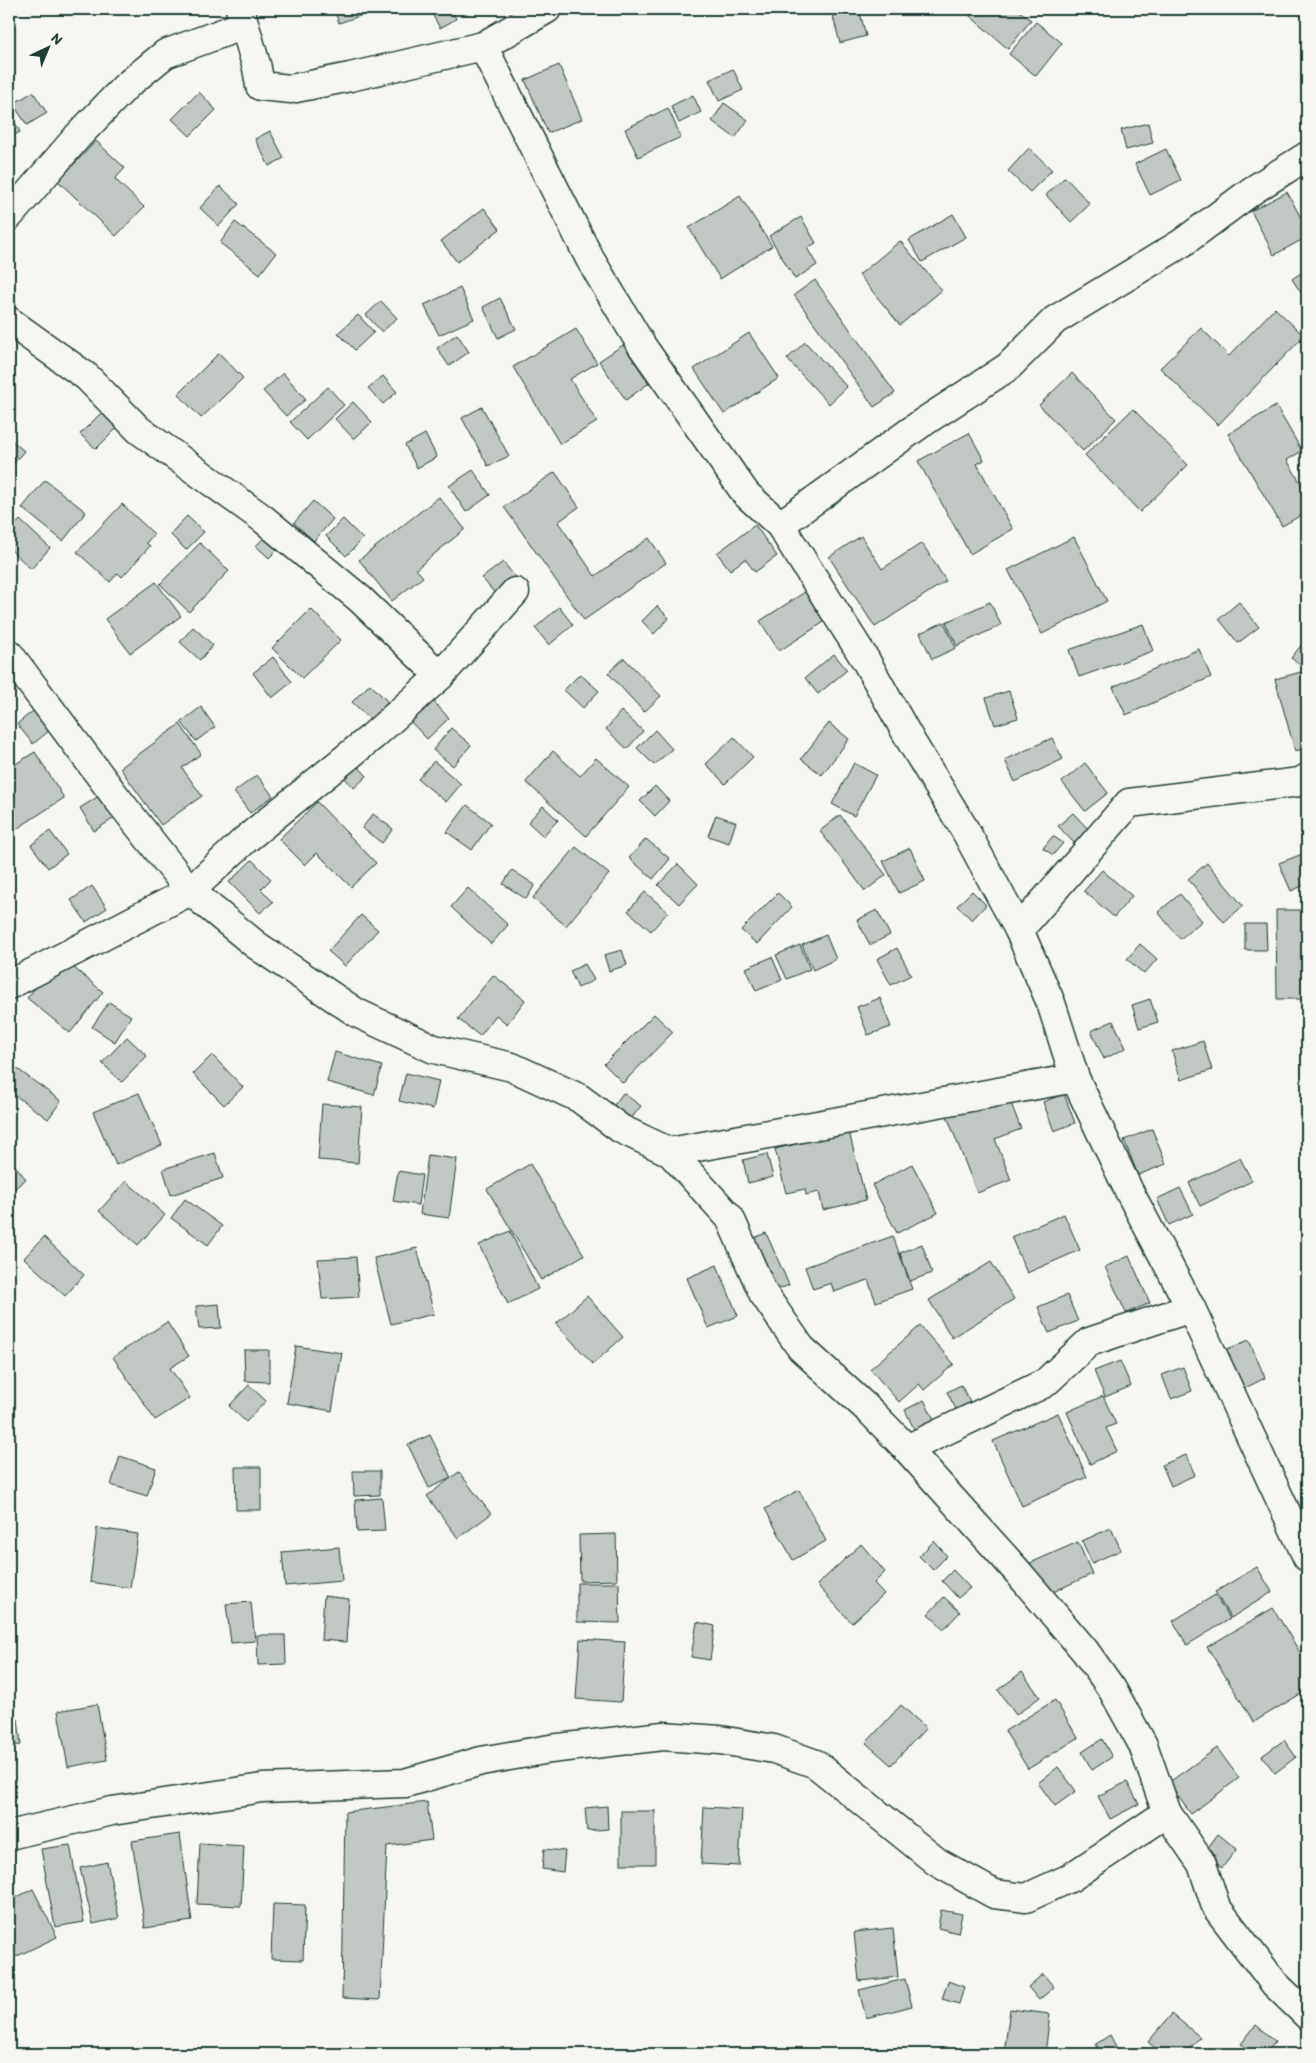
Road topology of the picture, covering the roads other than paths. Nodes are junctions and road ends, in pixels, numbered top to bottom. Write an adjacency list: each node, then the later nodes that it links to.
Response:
1 (547, 9): 3 (street)
2 (242, 17): 3 (street); 5 (street)
3 (483, 46): 7 (street)
4 (1307, 156): 7 (street)
5 (9, 216)
6 (9, 321): 10 (street)
7 (780, 525): 13 (street)
8 (515, 592): 10 (street)
9 (9, 654): 12 (street)
10 (440, 676): 12 (street)
11 (1307, 778): 13 (street)
12 (190, 891): 14 (street); 16 (street)
13 (1019, 930): 15 (street)
14 (9, 984)
15 (1075, 1078): 16 (street); 17 (street)
16 (670, 1152): 18 (street)
17 (1190, 1308): 18 (street); 19 (street)
18 (907, 1449): 20 (street)
19 (1307, 1558)
20 (1167, 1813): 21 (street); 22 (street)
21 (9, 1835)
22 (1307, 2016)

